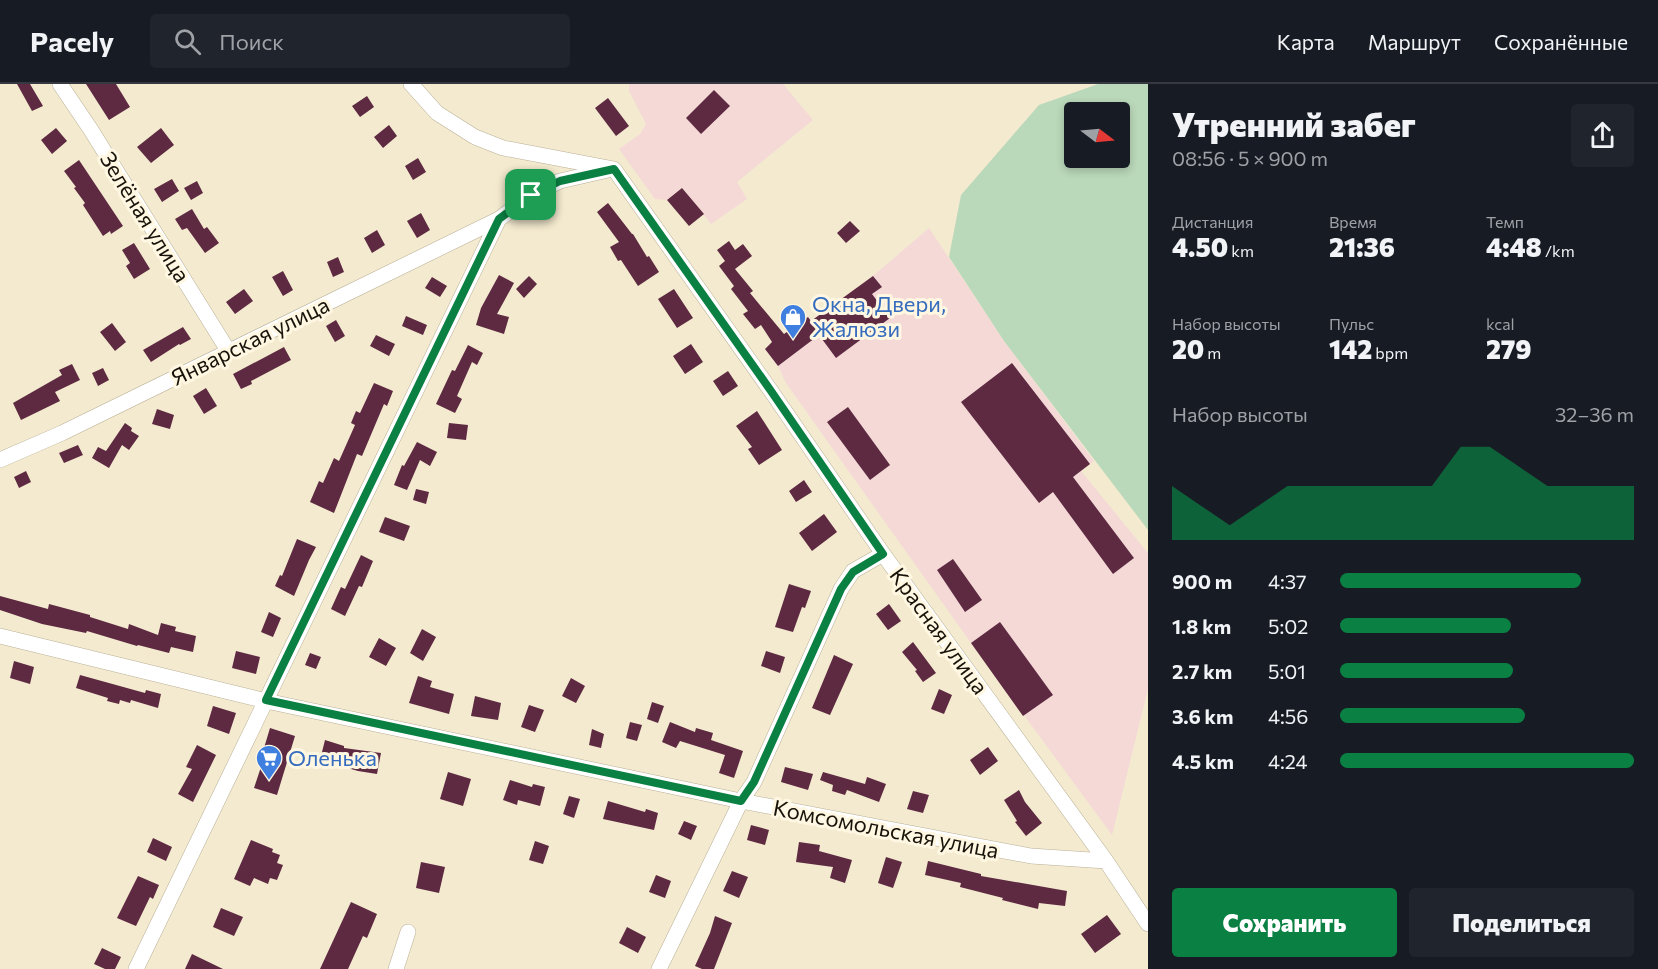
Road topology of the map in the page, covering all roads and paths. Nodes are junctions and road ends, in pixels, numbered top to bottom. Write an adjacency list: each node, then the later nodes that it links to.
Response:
1 (60, 84): 5 (street, Зелёная улица)
2 (411, 84): 3 (street)
3 (614, 169): 4 (street, Январская улица); 7 (street, Красная улица)
4 (499, 219): 5 (street, Январская улица); 9 (street)
5 (229, 352): 6 (street, Январская улица)
6 (0, 460)
7 (883, 554): 10 (street); 11 (street, Красная улица)
8 (0, 636): 9 (street, Комсомольская улица)
9 (266, 700): 10 (street, Комсомольская улица); 14 (street)
10 (741, 801): 11 (street, Комсомольская улица); 16 (street)
11 (1106, 861): 12 (street, Красная улица)
12 (1148, 924)
13 (408, 932): 15 (street)
14 (136, 969)
15 (396, 969)
16 (659, 969)

